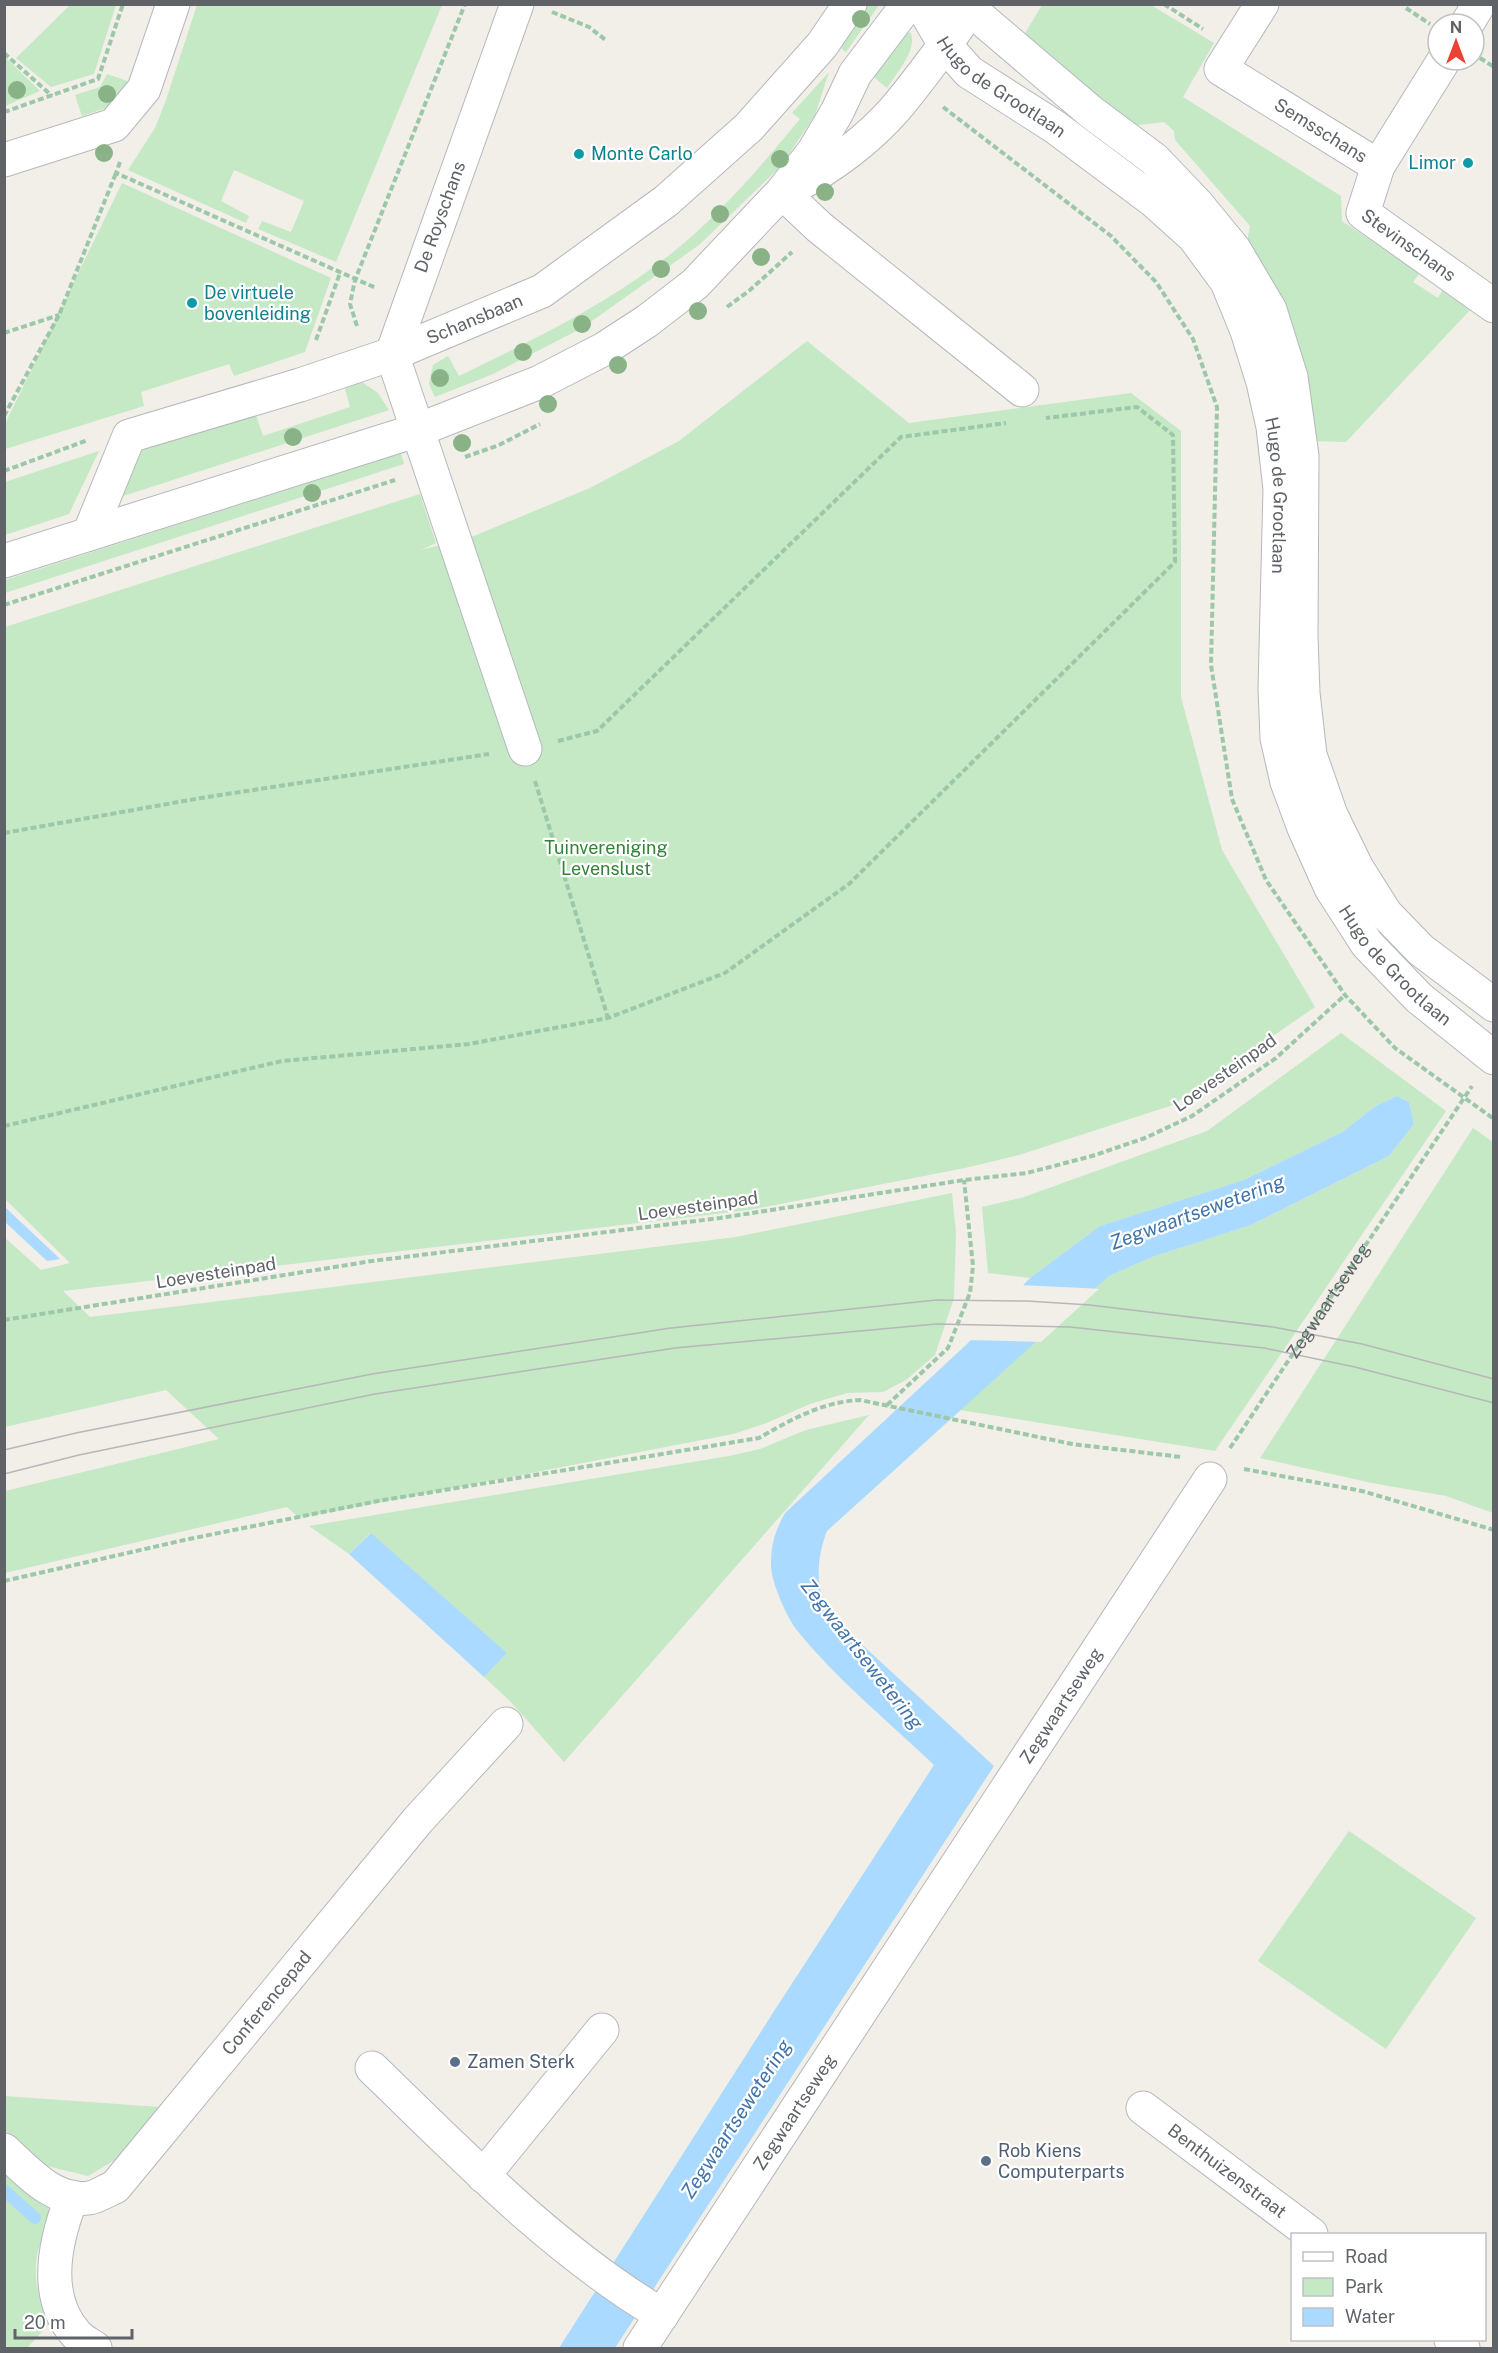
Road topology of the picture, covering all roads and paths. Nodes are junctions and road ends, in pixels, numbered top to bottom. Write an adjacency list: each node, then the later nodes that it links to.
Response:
1 (123, 4): 18 (path)
2 (173, 4): 21 (street)
3 (465, 4): 27 (path)
4 (850, 4): 32 (street, Schansbaan)
5 (908, 4): 25 (street)
6 (921, 4): 14 (street, Hugo de Grootlaan)
7 (1164, 4): 15 (path)
8 (1262, 4): 15 (street, Semsschans)
9 (966, 6): 14 (street); 46 (street, Hugo de Grootlaan)
10 (531, 7): 13 (path); 28 (street, De Royschans)
11 (1406, 8): 12 (path)
12 (1426, 21)
13 (607, 41)
14 (945, 45): 25 (street); 48 (street, Hugo de Grootlaan)
15 (1234, 48): 23 (street, Semsschans)
16 (4, 53): 18 (path)
17 (1437, 72): 23 (street, Semsschans)
18 (52, 96): 20 (path)
19 (943, 107): 45 (path)
20 (4, 112)
21 (114, 125): 22 (street); 24 (path)
22 (4, 160)
23 (1378, 166): 29 (street, Stevinschans)
24 (116, 173): 26 (path); 30 (path)
25 (782, 192): 34 (street); 38 (street)
26 (340, 273): 27 (path); 33 (path)
27 (355, 280): 28 (path); 32 (path)
28 (410, 302): 32 (street, De Royschans)
29 (1494, 306)
30 (59, 315): 31 (path); 35 (path)
31 (4, 333)
32 (392, 354): 33 (street, Schansbaan); 38 (street)
33 (300, 385): 39 (street, Schansbaan)
34 (1022, 390)
35 (4, 416)
36 (1043, 419): 47 (path)
37 (1007, 423): 43 (path)
38 (418, 430): 41 (street); 43 (street)
39 (129, 436): 40 (path); 41 (street)
40 (4, 471)
41 (89, 534): 42 (street)
42 (4, 561)
43 (525, 749): 44 (path); 47 (path)
44 (4, 833)
45 (1345, 994): 49 (path); 52 (path, Loevesteinpad)
46 (1494, 1005)
47 (608, 1018): 51 (path)
48 (1494, 1058)
49 (1462, 1098): 50 (path); 55 (path, Zegwaartseweg)
50 (1494, 1119)
51 (4, 1126)
52 (964, 1180): 53 (path, Loevesteinpad); 54 (path)
53 (4, 1320)
54 (887, 1405): 55 (path); 57 (path)
55 (1214, 1472): 56 (path); 66 (street, Zegwaartseweg)
56 (1494, 1530)
57 (4, 1581)
58 (507, 1724): 64 (street, Conferencepad)
59 (602, 2030): 63 (street)
60 (372, 2068): 63 (street)
61 (1143, 2108): 65 (street, Benthuizenstraat)
62 (4, 2150): 64 (street, Conferencepad)
63 (483, 2176): 66 (street)
64 (72, 2197): 67 (street)
65 (1308, 2233)
66 (654, 2311): 68 (street, Zegwaartseweg)
67 (95, 2349)
68 (640, 2349)

